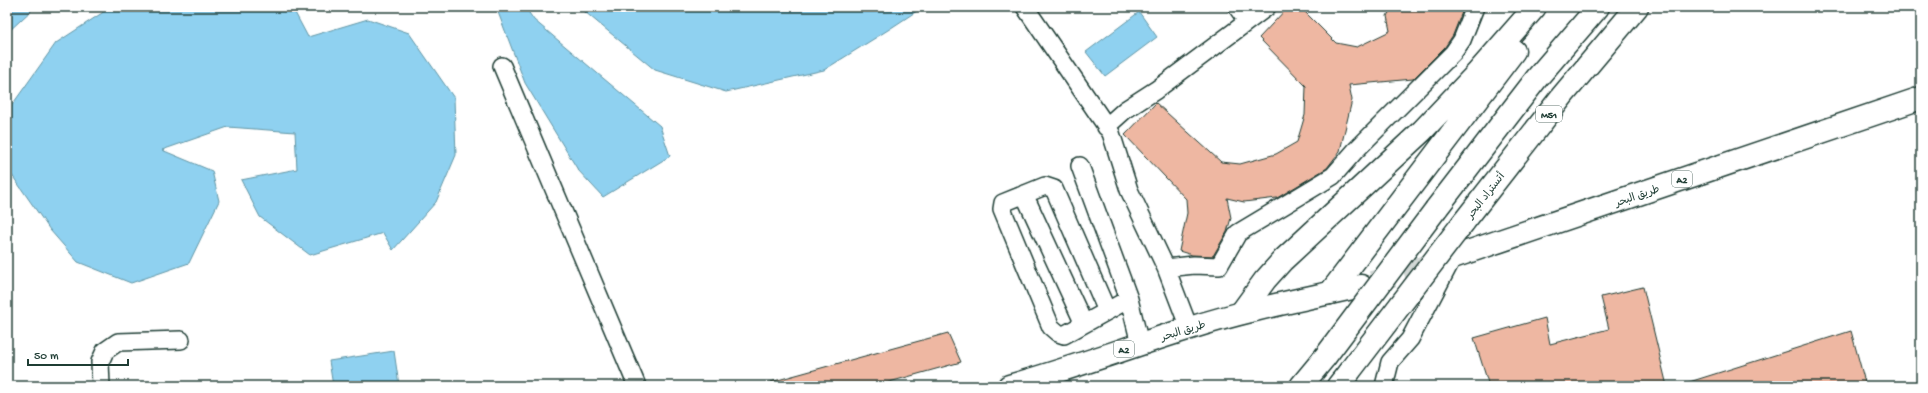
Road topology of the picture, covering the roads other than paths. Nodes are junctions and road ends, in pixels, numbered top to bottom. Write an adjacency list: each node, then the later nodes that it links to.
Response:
1 (1025, 7): 12 (lane)
2 (1238, 7): 9 (lane)
3 (1267, 7): 9 (lane)
4 (1475, 7): 16 (lane)
5 (1535, 7): 21 (main road)
6 (1548, 7): 18 (main road)
7 (1598, 7): 30 (main road, M51, bridge)
8 (1637, 7): 26 (main road, أتستراد البحر / M51, bridge)
9 (1247, 21): 12 (lane)
10 (502, 66): 28 (lane)
11 (1921, 98): 15 (main road, طريق البحر / A2)
12 (1106, 127): 16 (lane)
13 (1080, 166): 19 (lane)
14 (1024, 194): 20 (lane); 22 (lane); 22 (lane)
15 (1448, 259): 31 (lane)
16 (1166, 268): 23 (lane)
17 (1361, 286): 18 (main road, طريق البحر / A2)
18 (1330, 293): 21 (main road, طريق البحر / A2)
19 (1129, 299): 20 (lane); 25 (lane)
20 (1107, 311): 22 (lane)
21 (1241, 313): 23 (main road, طريق البحر / A2)
22 (1084, 324)
23 (1189, 328): 25 (main road, طريق البحر / A2)
24 (182, 340): 27 (lane)
25 (1140, 344): 29 (main road, طريق البحر / A2)
26 (1344, 379)
27 (101, 386)
28 (636, 386)
29 (1008, 386)
30 (1301, 386)
31 (1384, 386)

